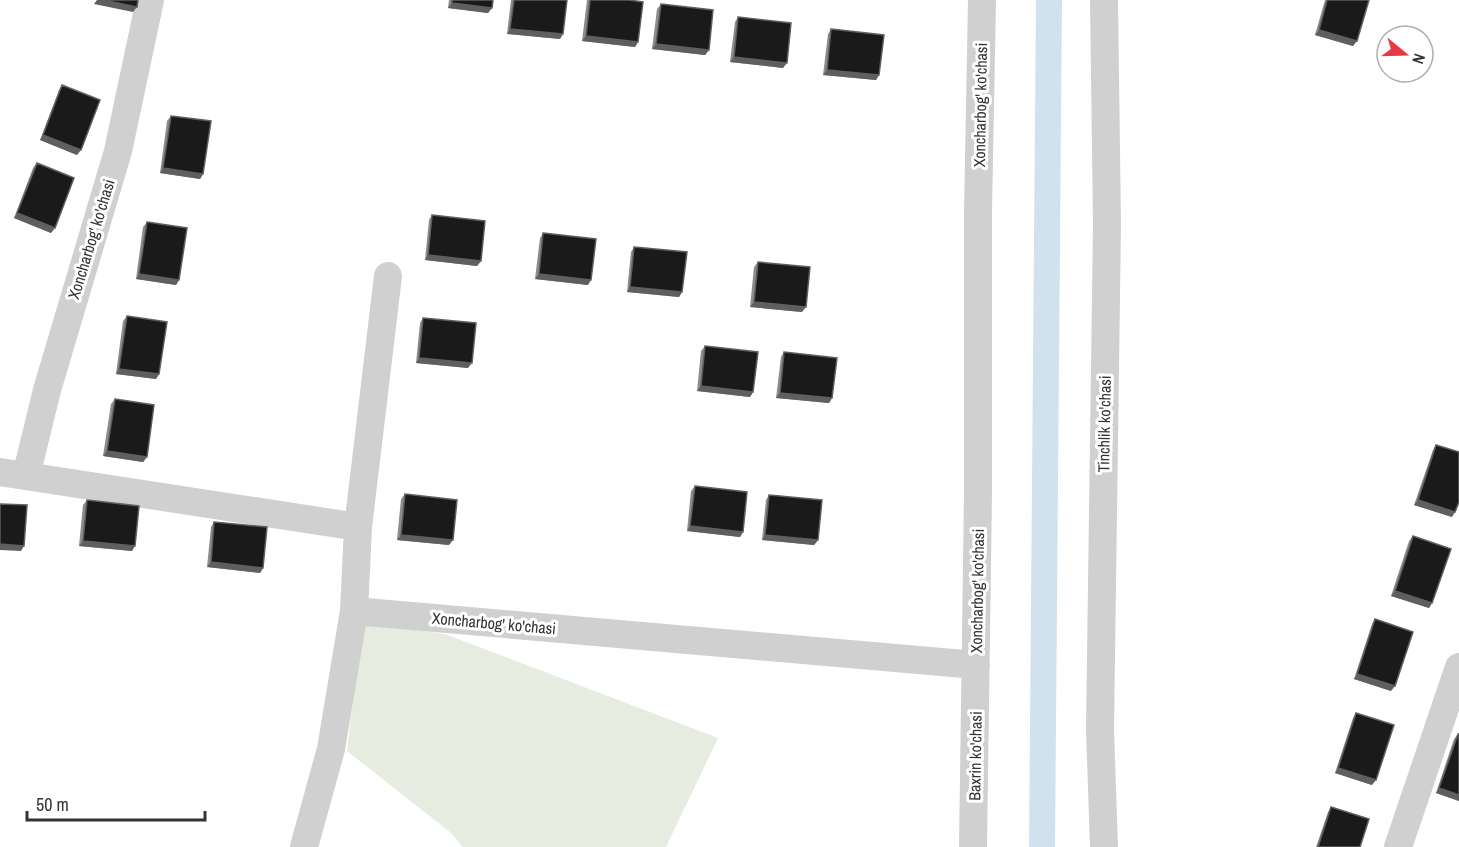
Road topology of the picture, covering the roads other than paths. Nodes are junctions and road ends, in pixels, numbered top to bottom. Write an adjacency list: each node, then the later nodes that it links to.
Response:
1 (150, 0): 5 (street, Xoncharbog' ko'chasi)
2 (982, 0): 8 (street, Xoncharbog' ko'chasi)
3 (1104, 0): 12 (street, Tinchlik ko'chasi)
4 (388, 276): 6 (street)
5 (13, 474): 6 (street, Xoncharbog' ko'chasi)
6 (358, 526): 7 (street)
7 (354, 611): 8 (street, Xoncharbog' ko'chasi); 10 (street)
8 (976, 665): 11 (street, Baxrin ko'chasi)
9 (1459, 667): 13 (street)
10 (304, 847)
11 (974, 847)
12 (1104, 847)
13 (1398, 847)

